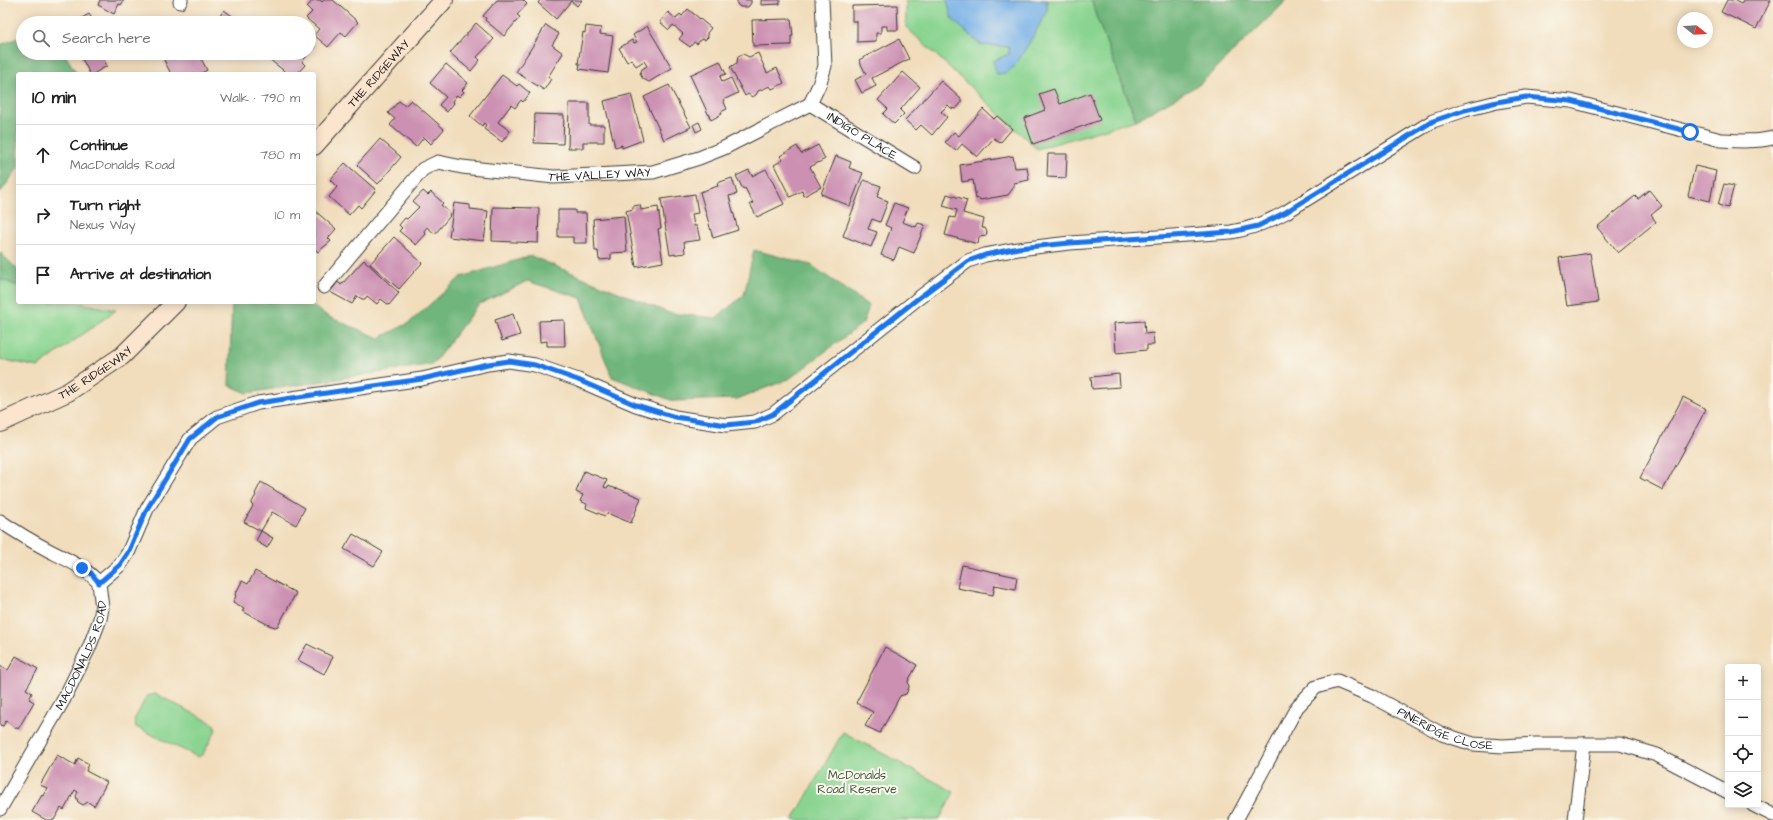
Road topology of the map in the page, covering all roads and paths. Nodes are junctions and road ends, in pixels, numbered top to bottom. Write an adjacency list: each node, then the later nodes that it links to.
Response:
1 (444, 0): 5 (street, THE RIDGEWAY)
2 (822, 0): 3 (street)
3 (810, 104): 6 (street, INDIGO PLACE); 7 (street, THE VALLEY WAY)
4 (1773, 138): 11 (street, MACDONALDS ROAD)
5 (316, 144)
6 (915, 168)
7 (324, 287)
8 (174, 304): 9 (street, THE RIDGEWAY)
9 (0, 423)
10 (0, 521): 11 (street)
11 (99, 583): 15 (street, MACDONALDS ROAD)
12 (1584, 744): 13 (street, PINERIDGE CLOSE); 17 (street, PINERIDGE CLOSE); 18 (street)
13 (1725, 790)
14 (1759, 808): 16 (street)
15 (0, 809)
16 (1773, 815)
17 (1236, 820)
18 (1576, 820)

